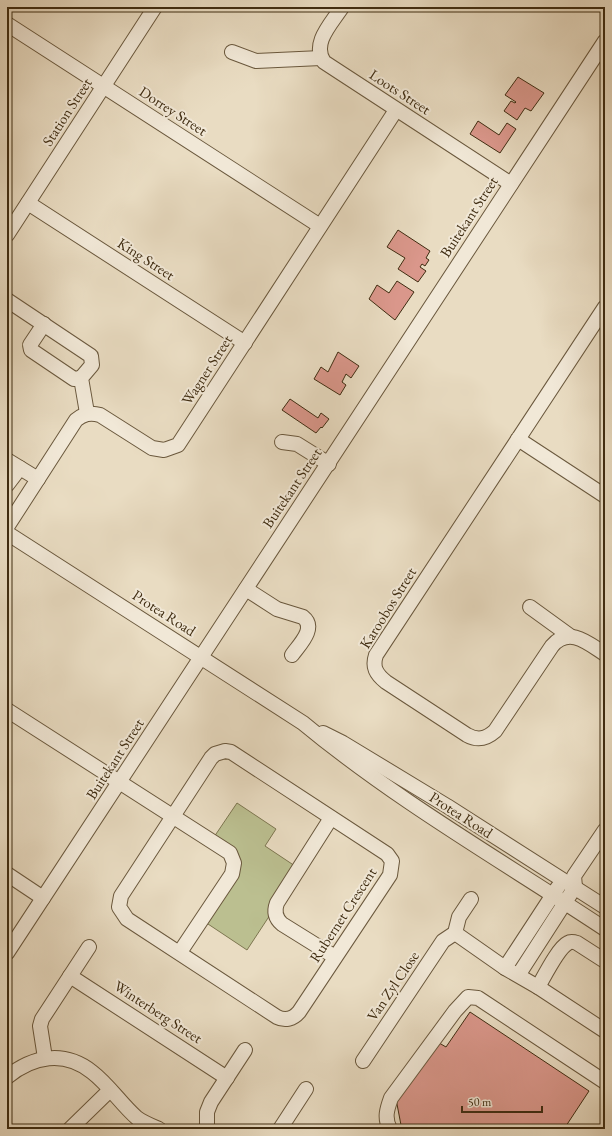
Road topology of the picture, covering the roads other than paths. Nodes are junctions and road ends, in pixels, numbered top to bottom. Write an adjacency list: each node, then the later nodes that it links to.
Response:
1 (155, 7): 7 (street, Station Street)
2 (342, 7): 6 (street)
3 (7, 24): 7 (street, Dorrey Street)
4 (605, 41): 9 (street, Buitekant Street)
5 (232, 52): 6 (street)
6 (321, 58): 8 (street, Loots Street)
7 (103, 86): 10 (street, Station Street); 11 (street, Dorrey Street)
8 (396, 110): 9 (street, Loots Street); 11 (street, Wagner Street)
9 (512, 184): 22 (street, Buitekant Street)
10 (28, 203): 12 (street, Station Street); 16 (street, King Street)
11 (320, 226): 16 (street, Wagner Street)
12 (7, 235)
13 (7, 300): 15 (street)
14 (605, 307): 19 (street, Karoobos Street)
15 (44, 324): 17 (street); 17 (street)
16 (245, 343): 18 (street, Wagner Street)
17 (81, 378): 18 (street)
18 (88, 414): 24 (street)
19 (518, 439): 26 (street); 31 (street, Karoobos Street)
20 (282, 442): 22 (street)
21 (7, 460): 23 (street)
22 (329, 464): 29 (street, Buitekant Street)
23 (20, 468): 24 (street); 25 (street)
24 (38, 479): 27 (street)
25 (7, 485)
26 (605, 496)
27 (7, 527)
28 (7, 533): 34 (street, Protea Road)
29 (246, 589): 33 (street); 34 (street, Buitekant Street)
30 (530, 607): 31 (street)
31 (570, 636): 32 (street)
32 (605, 654)
33 (292, 655)
34 (202, 658): 36 (street, Protea Road); 37 (street, Buitekant Street)
35 (7, 710): 37 (street)
36 (303, 723): 42 (street, Protea Road); 43 (street, Protea Road)
37 (120, 782): 38 (street); 44 (street, Buitekant Street)
38 (174, 816): 39 (street, Rubernet Crescent); 51 (street); 51 (street, Rubernet Crescent)
39 (331, 818): 53 (street); 53 (street, Rubernet Crescent)
40 (605, 830): 42 (street)
41 (7, 874): 44 (street)
42 (571, 881): 43 (street); 46 (street); 47 (street, Protea Road)
43 (553, 895): 46 (street, Protea Road); 55 (street)
44 (43, 898): 52 (street, Buitekant Street)
45 (470, 899): 49 (street)
46 (565, 903): 48 (street, Protea Road); 56 (street)
47 (605, 907)
48 (605, 929)
49 (455, 933): 55 (street); 62 (street, Van Zyl Close)
50 (89, 947): 57 (street)
51 (180, 952): 53 (street, Rubernet Crescent)
52 (7, 953)
53 (335, 957)
54 (605, 961): 58 (street)
55 (502, 966): 56 (street)
56 (518, 974): 58 (street)
57 (70, 976): 61 (street); 64 (street, Winterberg Street)
58 (538, 987): 59 (street)
59 (605, 1031)
60 (245, 1050): 64 (street)
61 (45, 1058): 63 (street); 67 (street)
62 (363, 1061)
63 (7, 1077)
64 (227, 1078): 70 (street)
65 (605, 1082): 72 (street)
66 (306, 1089): 71 (street)
67 (110, 1090): 68 (street); 69 (street)
68 (70, 1129)
69 (159, 1129)
70 (207, 1129)
71 (280, 1129)
72 (390, 1129)

